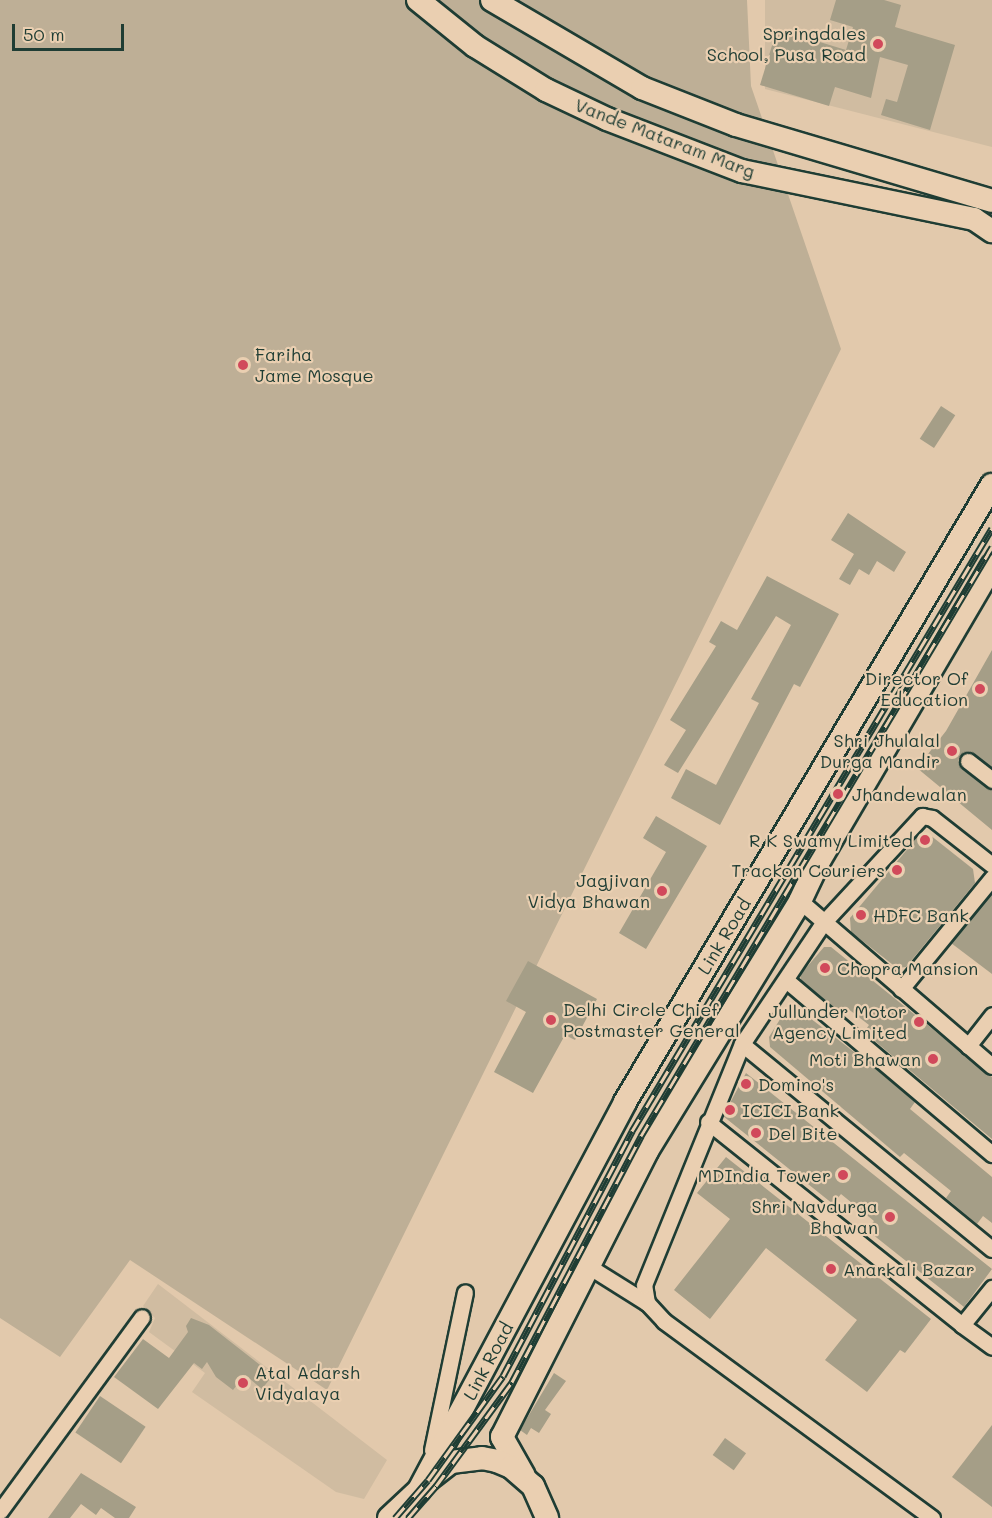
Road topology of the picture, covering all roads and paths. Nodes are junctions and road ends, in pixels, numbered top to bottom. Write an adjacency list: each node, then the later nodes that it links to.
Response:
1 (418, 0): 4 (main road, Vande Mataram Marg)
2 (492, 0): 3 (main road, Vande Mataram Marg)
3 (992, 201)
4 (983, 225)
5 (992, 485): 30 (main road, Link Road)
6 (992, 566): 11 (main road)
7 (968, 761): 8 (street)
8 (992, 780)
9 (992, 865): 12 (street)
10 (992, 878): 14 (street)
11 (800, 900): 12 (street); 22 (main road)
12 (823, 922): 13 (street); 14 (street)
13 (786, 980): 16 (street); 20 (street)
14 (901, 989): 17 (street)
15 (992, 1015): 17 (street)
16 (742, 1044): 19 (street); 21 (street)
17 (968, 1046): 18 (street)
18 (992, 1065)
19 (708, 1122): 25 (street); 27 (street)
20 (992, 1154)
21 (992, 1249)
22 (588, 1266): 25 (street); 29 (main road)
23 (992, 1288): 27 (street)
24 (465, 1292): 30 (street)
25 (647, 1303): 36 (street)
26 (142, 1317): 32 (street)
27 (962, 1325): 28 (street)
28 (992, 1347)
29 (524, 1476): 30 (main road); 31 (main road)
30 (419, 1490): 33 (main road); 34 (main road, Link Road)
31 (544, 1508): 35 (main road)
32 (0, 1510)
33 (389, 1518)
34 (405, 1518)
35 (558, 1518)
36 (932, 1518)

